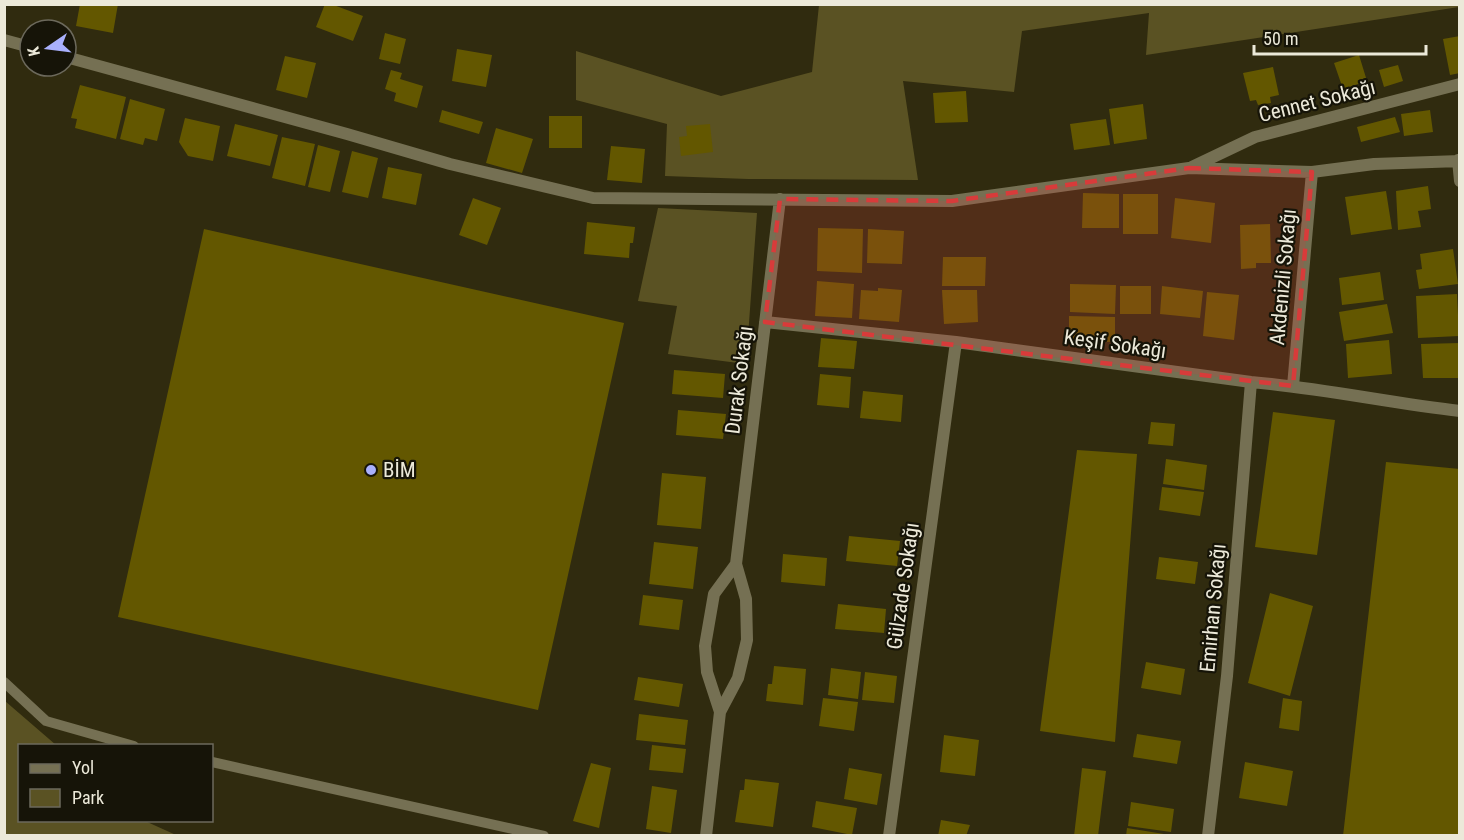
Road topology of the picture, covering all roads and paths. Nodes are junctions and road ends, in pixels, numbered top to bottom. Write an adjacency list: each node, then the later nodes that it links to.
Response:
1 (78, 60): 7 (street)
2 (1460, 84): 4 (street, Cennet Sokağı)
3 (1459, 161): 5 (street); 6 (street)
4 (1189, 168): 5 (street); 7 (street)
5 (1312, 172): 11 (street, Akdenizli Sokağı)
6 (1460, 181)
7 (780, 199): 8 (street, Durak Sokağı)
8 (765, 322): 9 (street, Keşif Sokağı); 13 (street, Durak Sokağı)
9 (956, 342): 10 (street, Keşif Sokağı); 20 (street, Gülzade Sokağı)
10 (1251, 382): 11 (street, Keşif Sokağı); 21 (street, Emirhan Sokağı)
11 (1293, 386): 12 (street, Keşif Sokağı)
12 (1460, 411)
13 (736, 564): 15 (street, Durak Sokağı); 15 (street, Durak Sokağı)
14 (4, 682): 16 (lane)
15 (720, 712): 19 (street, Durak Sokağı)
16 (127, 744)
17 (213, 762): 18 (lane)
18 (544, 836)
19 (706, 836)
20 (889, 836)
21 (1208, 836)

